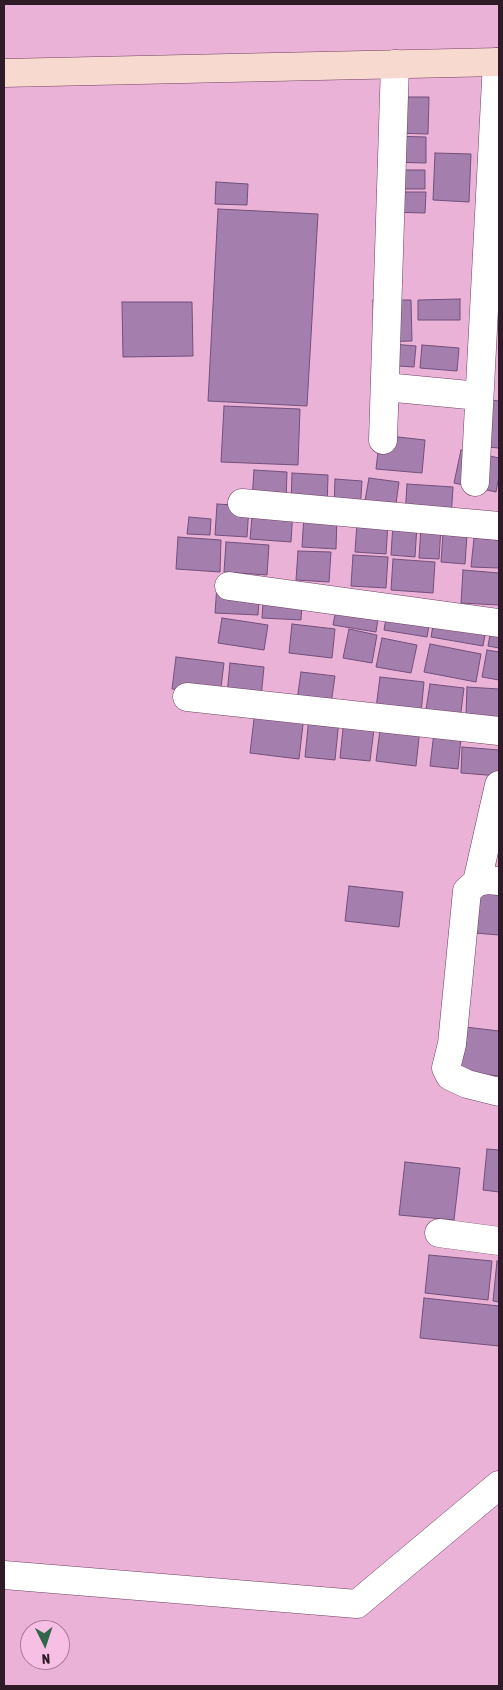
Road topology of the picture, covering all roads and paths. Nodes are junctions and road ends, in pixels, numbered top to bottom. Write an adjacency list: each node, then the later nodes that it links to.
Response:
1 (498, 62): 2 (main road); 5 (street)
2 (396, 64): 3 (main road); 4 (street)
3 (4, 73)
4 (385, 387): 5 (street); 6 (street)
5 (479, 396): 7 (street)
6 (383, 440)
7 (475, 482)
8 (242, 503): 9 (street)
9 (499, 526)
10 (229, 586): 11 (street)
11 (499, 623)
12 (187, 697): 13 (street)
13 (499, 731)
14 (499, 785): 15 (street)
15 (488, 881): 16 (street)
16 (499, 1092)
17 (440, 1233): 18 (street)
18 (499, 1241)
19 (499, 1485): 20 (street)
20 (4, 1575)

